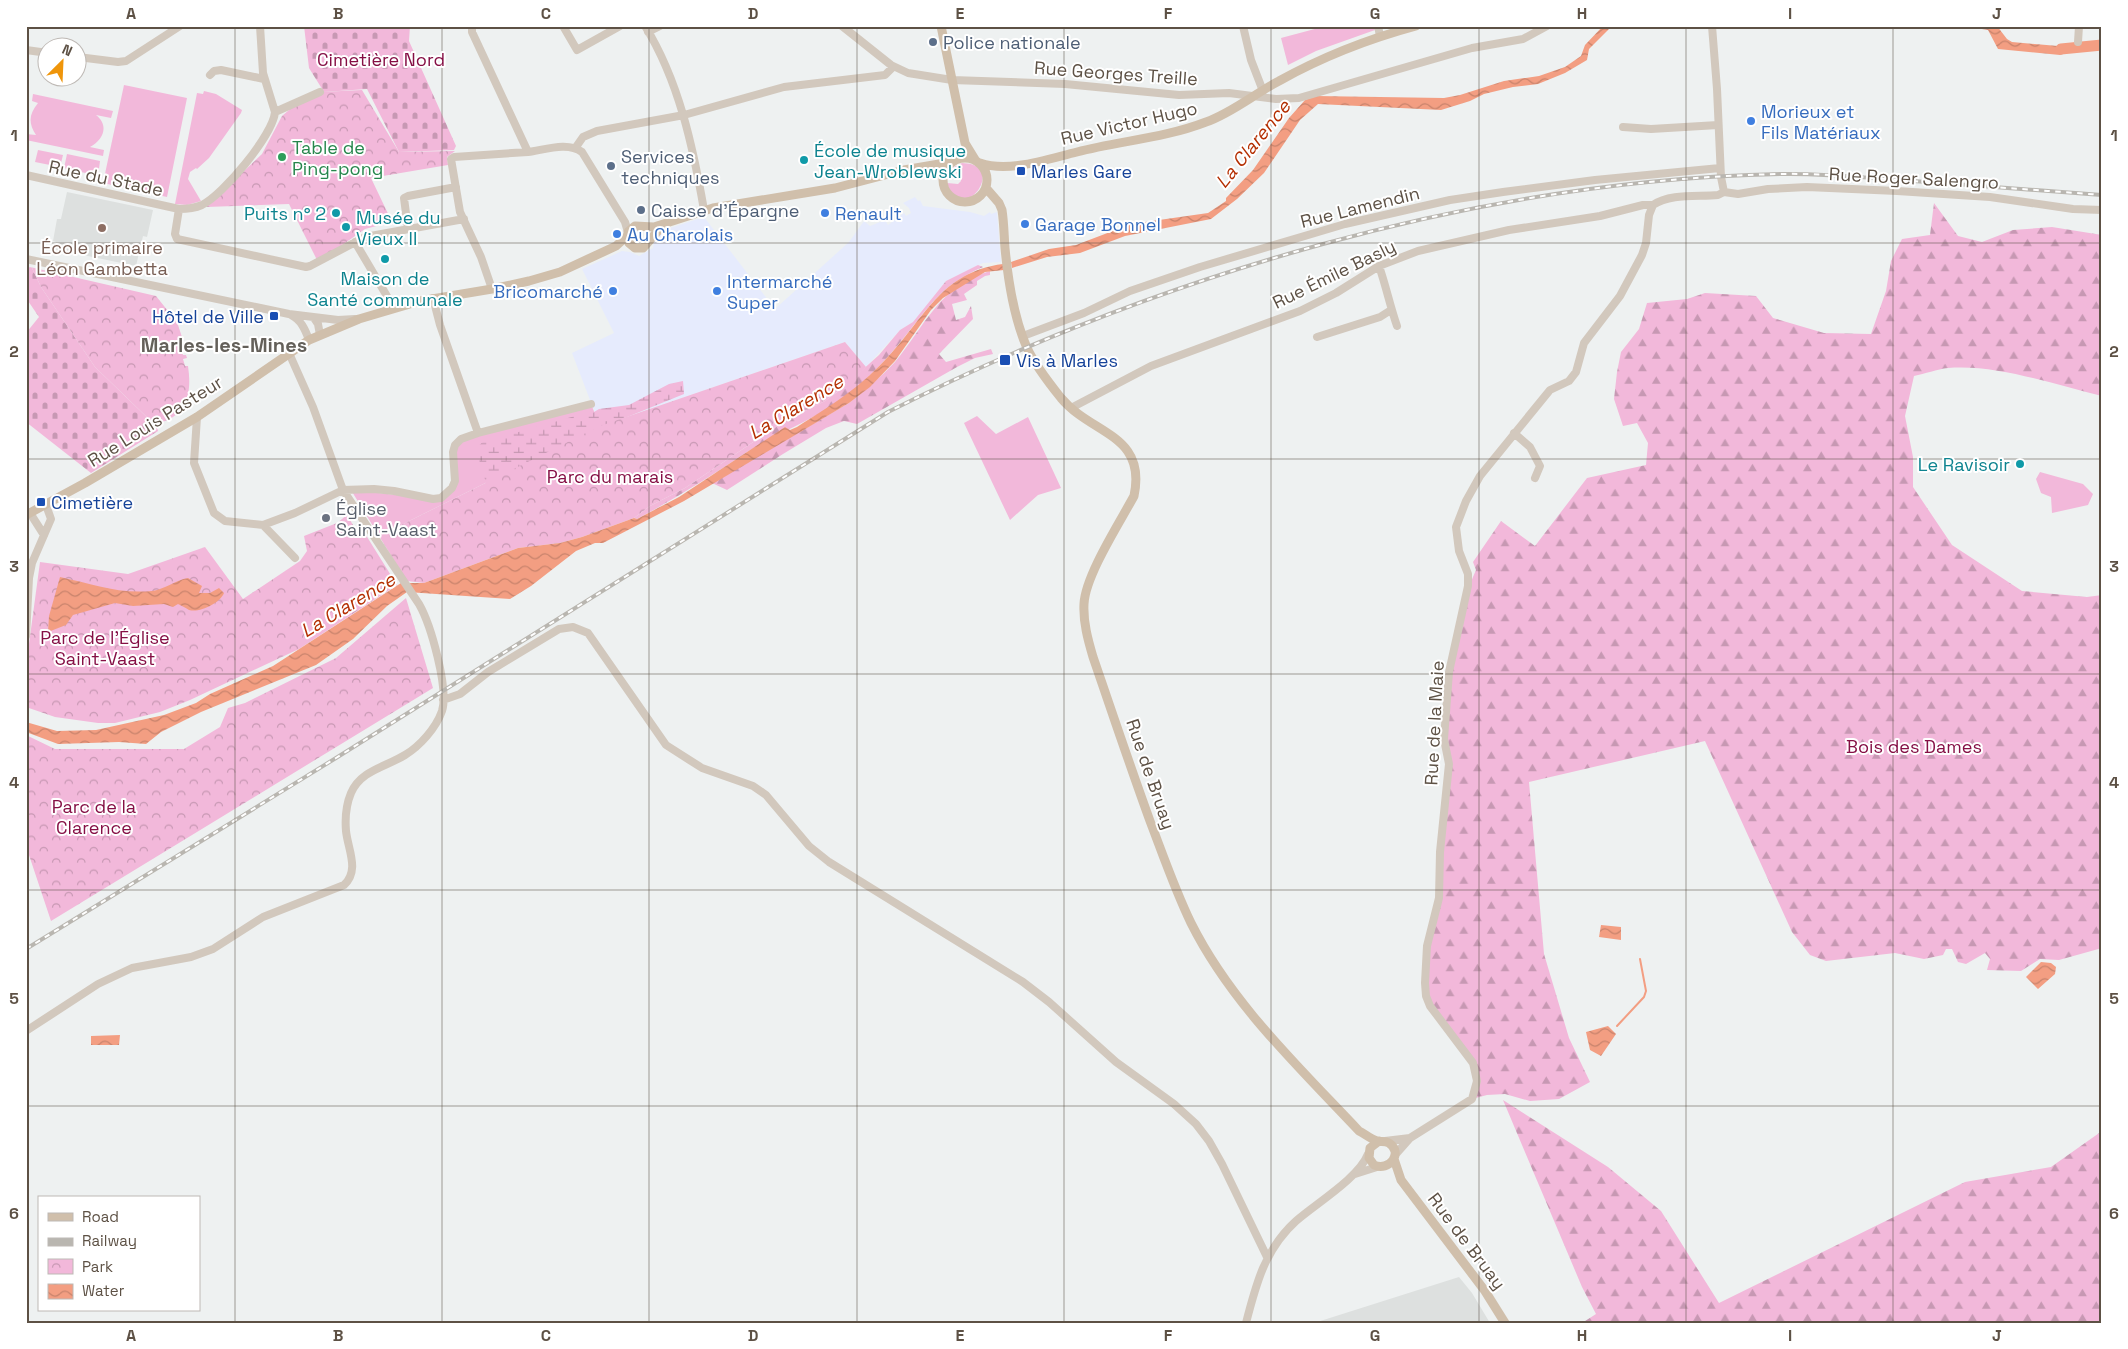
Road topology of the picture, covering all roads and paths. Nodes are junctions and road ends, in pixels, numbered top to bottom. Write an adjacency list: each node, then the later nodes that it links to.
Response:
1 (260, 26): 21 (street)
2 (472, 26): 32 (street)
3 (564, 26): 4 (street)
4 (620, 26)
5 (660, 26): 15 (street)
6 (842, 26): 19 (street)
7 (942, 26): 22 (main road)
8 (1244, 26): 23 (street)
9 (1378, 26): 16 (street)
10 (1416, 26): 16 (main road, Rue Victor Hugo)
11 (1547, 26): 25 (street)
12 (1712, 26): 28 (street)
13 (2079, 26): 17 (street)
14 (176, 28): 18 (street)
15 (647, 29): 27 (street)
16 (1380, 36): 23 (main road, Rue Victor Hugo)
17 (2078, 42)
18 (88, 58)
19 (893, 67): 22 (street, Rue Georges Treille); 27 (street)
20 (210, 75): 21 (street)
21 (264, 79): 26 (street)
22 (952, 80): 25 (street, Rue Georges Treille); 30 (main road)
23 (1263, 91): 25 (main road, Rue Victor Hugo)
24 (320, 92): 26 (street)
25 (1254, 96): 35 (main road, Rue Victor Hugo)
26 (274, 112): 46 (street)
27 (684, 115): 31 (street); 47 (street)
28 (1718, 125): 29 (street); 37 (street)
29 (1623, 127)
30 (965, 143): 33 (main road); 34 (main road)
31 (576, 148): 32 (street); 49 (street)
32 (528, 152): 41 (street)
33 (954, 160): 34 (main road); 36 (main road); 39 (main road)
34 (978, 162): 35 (main road, Rue Victor Hugo); 40 (main road)
35 (1002, 166): 40 (main road)
36 (918, 167): 39 (main road); 47 (main road)
37 (1720, 168): 42 (street); 70 (street, Rue Lamendin)
38 (26, 176): 46 (street, Rue du Stade)
39 (942, 179): 43 (main road)
40 (986, 183): 43 (main road); 44 (main road, Rue de Bruay)
41 (456, 187): 50 (street); 53 (street)
42 (1724, 192): 45 (street, Rue Roger Salengro); 48 (street, Rue Roger Salengro)
43 (976, 200): 44 (main road)
44 (996, 201): 70 (main road, Rue de Bruay)
45 (1653, 205): 60 (street, Rue Émile Basly); 78 (street, Rue de la Maie)
46 (179, 209): 56 (street)
47 (704, 210): 51 (main road)
48 (2102, 210)
49 (621, 218): 52 (street); 54 (street)
50 (464, 219): 53 (street); 61 (street)
51 (663, 225): 52 (main road); 55 (main road)
52 (642, 226): 54 (main road); 55 (main road)
53 (408, 229): 56 (street)
54 (628, 234): 57 (main road); 58 (main road, Rue Louis Pasteur)
55 (650, 238): 57 (main road)
56 (355, 242): 63 (street)
57 (630, 245): 58 (main road, Rue Louis Pasteur)
58 (616, 246): 61 (main road, Rue Louis Pasteur)
59 (26, 259): 65 (street)
60 (1379, 266): 64 (street); 75 (street, Rue Émile Basly)
61 (492, 289): 62 (main road, Rue Louis Pasteur)
62 (433, 298): 63 (main road, Rue Louis Pasteur); 77 (street)
63 (394, 308): 67 (main road, Rue Louis Pasteur)
64 (1391, 310): 68 (street); 71 (street)
65 (289, 314): 66 (street); 72 (street)
66 (314, 318): 67 (street); 69 (street)
67 (359, 319): 69 (main road, Rue Louis Pasteur)
68 (1397, 326)
69 (320, 335): 72 (main road, Rue Louis Pasteur)
70 (1023, 336): 75 (main road, Rue de Bruay)
71 (1317, 337)
72 (309, 340): 73 (main road, Rue Louis Pasteur)
73 (289, 353): 76 (main road, Rue Louis Pasteur); 80 (street)
74 (591, 404): 77 (street)
75 (1071, 408): 89 (main road, Rue de Bruay)
76 (197, 417): 81 (main road, Rue Louis Pasteur); 83 (street)
77 (478, 433): 80 (street)
78 (1514, 433): 79 (street); 90 (street, Rue de la Maie)
79 (1535, 478)
80 (343, 490): 83 (street); 87 (street)
81 (46, 505): 82 (main road, Rue Louis Pasteur); 84 (street)
82 (28, 514): 84 (street)
83 (263, 524): 85 (street)
84 (44, 535): 86 (street)
85 (295, 558)
86 (26, 636)
87 (443, 700): 88 (street); 97 (street)
88 (26, 1031)
89 (1359, 1131): 91 (main road); 92 (main road)
90 (1410, 1138): 91 (street); 93 (street)
91 (1382, 1141): 92 (main road); 93 (main road)
92 (1368, 1153): 94 (main road); 95 (street)
93 (1394, 1157): 94 (main road); 96 (main road)
94 (1380, 1167): 95 (street); 96 (main road)
95 (1353, 1175): 97 (street)
96 (1401, 1180): 99 (main road, Rue de Bruay)
97 (1267, 1257): 98 (street)
98 (1246, 1323)
99 (1505, 1323)

